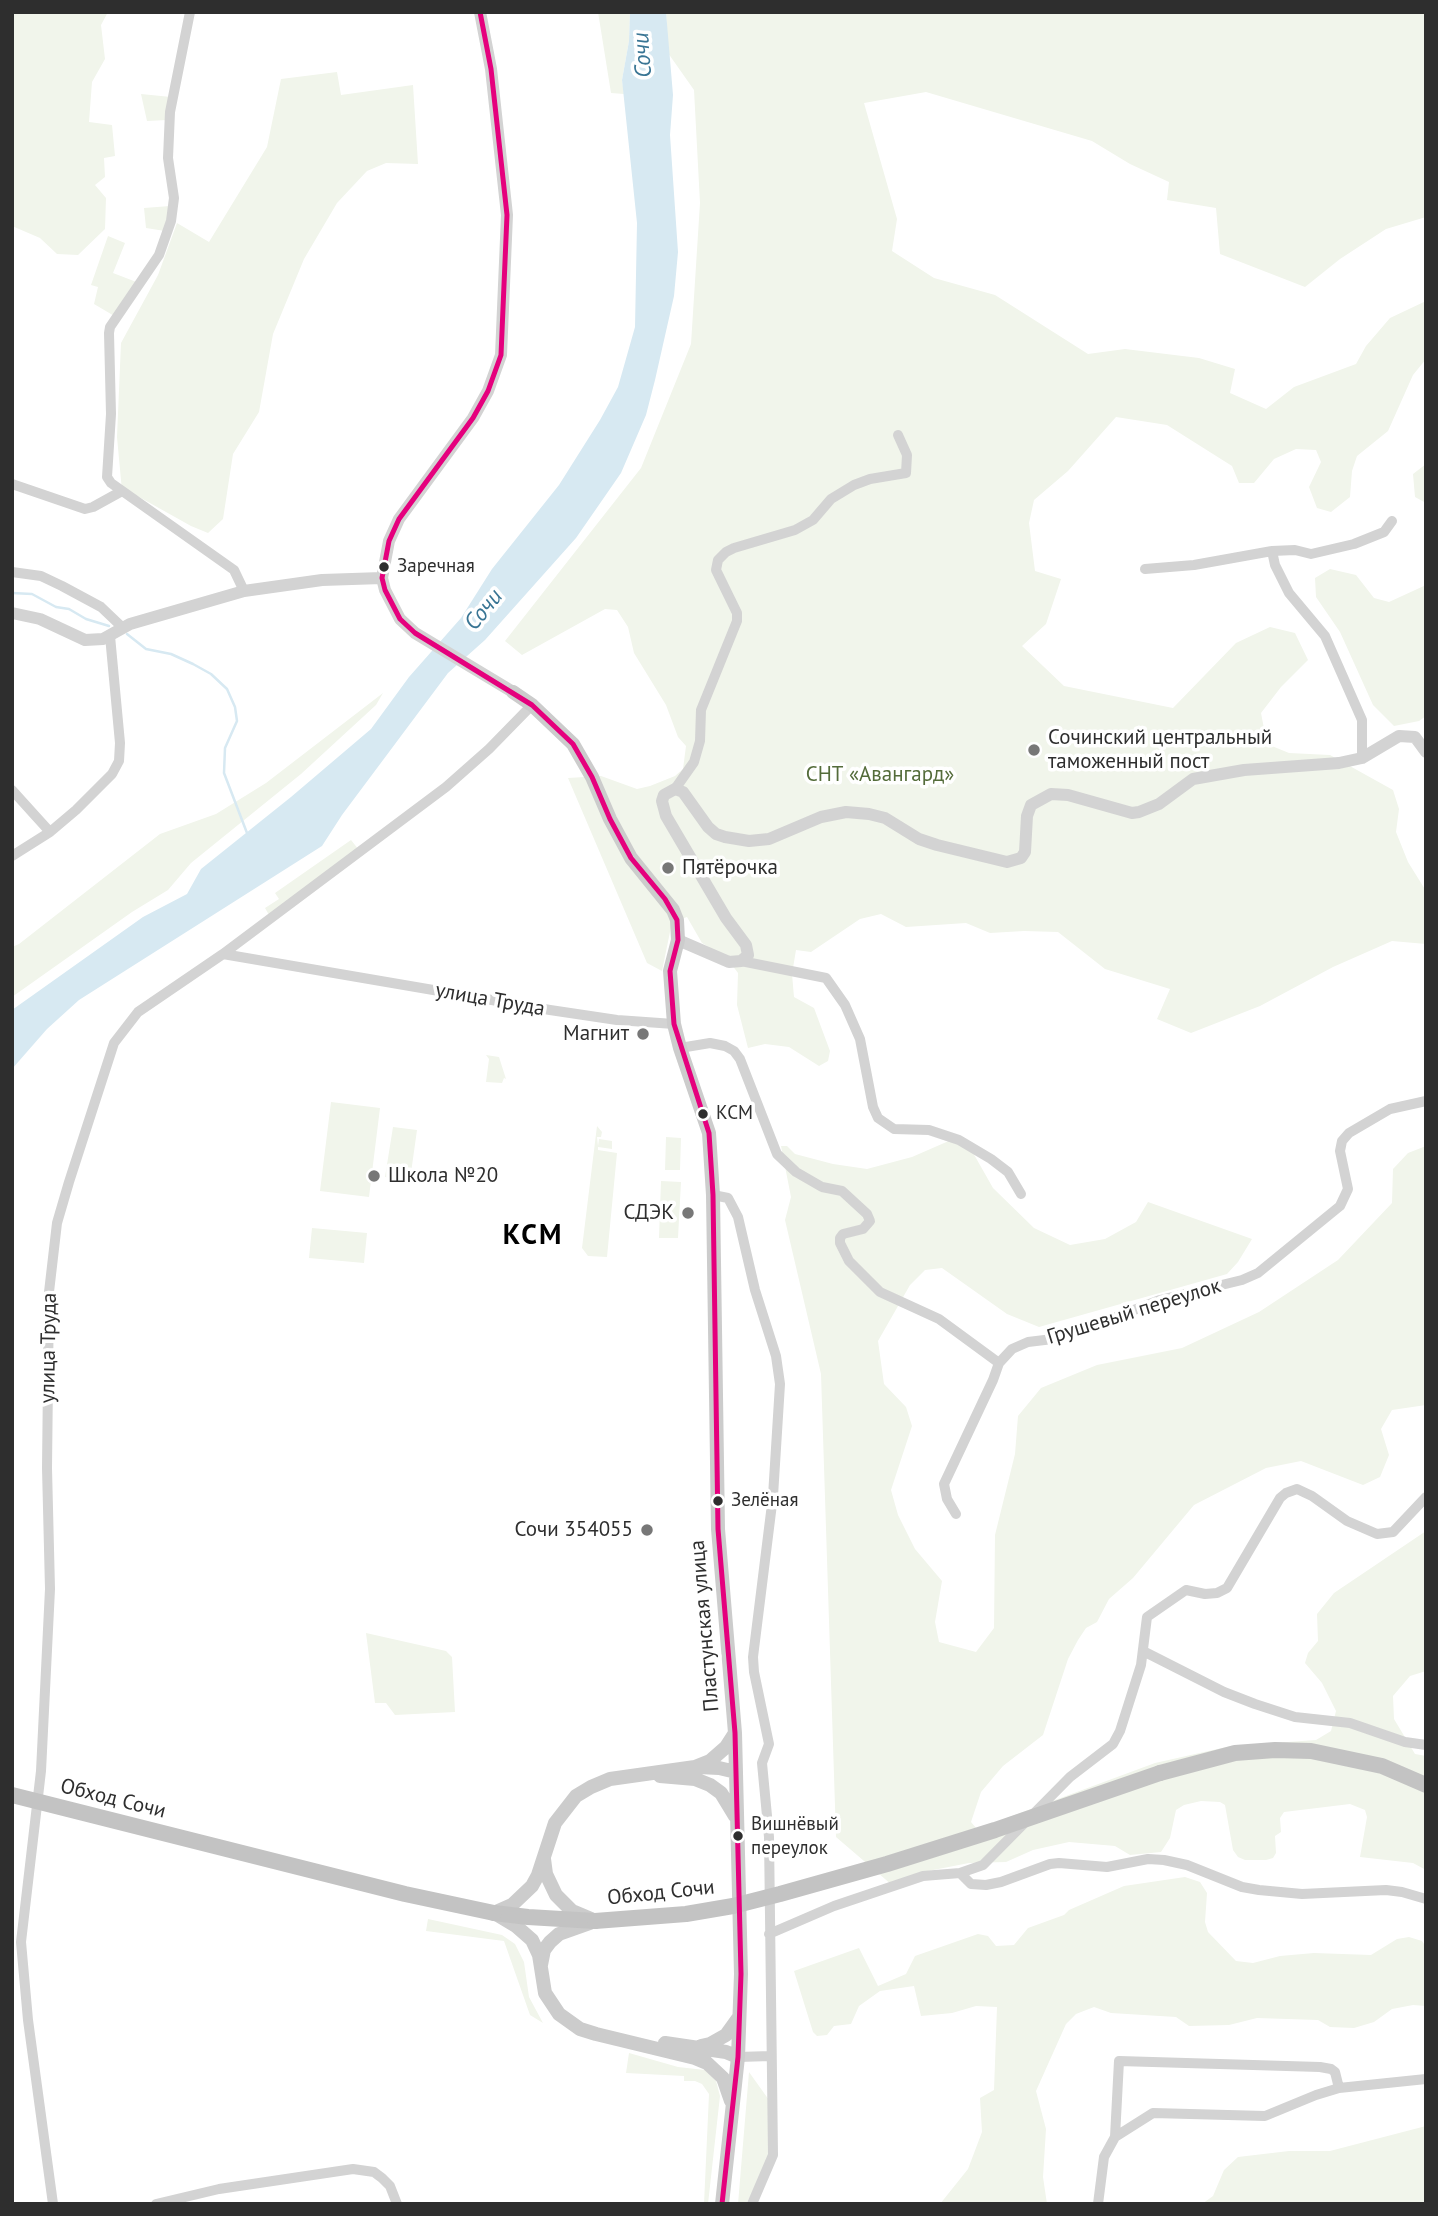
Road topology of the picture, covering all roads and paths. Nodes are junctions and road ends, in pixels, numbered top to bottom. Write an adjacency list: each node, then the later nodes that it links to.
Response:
1 (190, 12): 5 (street)
2 (480, 12): 10 (street)
3 (898, 435): 19 (street)
4 (12, 484): 5 (street)
5 (122, 491): 11 (street)
6 (1392, 521): 7 (street)
7 (1272, 551): 8 (street); 18 (street)
8 (1145, 569)
9 (12, 572): 13 (street)
10 (382, 578): 11 (street); 15 (street)
11 (244, 591): 13 (street)
12 (12, 613): 14 (street)
13 (122, 627): 14 (street)
14 (107, 638): 21 (street)
15 (513, 692): 16 (main road, Пластунская улица)
16 (532, 705): 23 (main road, Пластунская улица); 24 (street, улица Труда)
17 (1426, 752): 18 (street)
18 (1362, 758): 19 (street)
19 (675, 789): 25 (street)
20 (12, 790): 21 (street)
21 (50, 832): 22 (street)
22 (12, 856)
23 (678, 940): 25 (street); 26 (main road, Пластунская улица)
24 (223, 954): 26 (street, улица Труда); 57 (street, улица Труда)
25 (741, 961): 30 (street)
26 (674, 1024): 27 (main road, Пластунская улица)
27 (680, 1048): 29 (main road, Пластунская улица); 31 (street)
28 (1426, 1101): 31 (street, Грушевый переулок)
29 (713, 1195): 35 (main road, Пластунская улица); 47 (street)
30 (1021, 1195)
31 (999, 1363): 33 (street)
32 (1426, 1497): 34 (street)
33 (956, 1514)
34 (1143, 1651): 36 (street); 43 (street)
35 (735, 1732): 37 (main road, Пластунская улица); 38 (main road)
36 (1426, 1745)
37 (736, 1772): 38 (main road); 41 (main road, Пластунская улица)
38 (695, 1773): 41 (main road); 42 (main road)
39 (1426, 1786): 46 (highway, Обход Сочи, bridge)
40 (12, 1795): 45 (highway, Обход Сочи, bridge)
41 (737, 1820): 49 (main road, Пластунская улица)
42 (544, 1858): 45 (main road); 46 (main road)
43 (960, 1873): 44 (street); 47 (street)
44 (1426, 1899)
45 (494, 1913): 46 (highway, Обход Сочи); 48 (main road)
46 (595, 1921): 48 (main road)
47 (769, 1934): 51 (street)
48 (540, 1966): 50 (main road)
49 (740, 2015): 50 (main road); 52 (main road, Пластунская улица)
50 (696, 2053): 52 (main road); 55 (main road)
51 (771, 2056): 52 (street); 61 (street)
52 (738, 2057): 55 (main road, Пластунская улица)
53 (1426, 2080): 54 (street)
54 (1339, 2088): 56 (street); 56 (street)
55 (733, 2105): 60 (main road, Пластунская улица)
56 (1115, 2137): 62 (street)
57 (53, 2204)
58 (156, 2204): 59 (street)
59 (397, 2204)
60 (722, 2204)
61 (752, 2204)
62 (1098, 2204)

